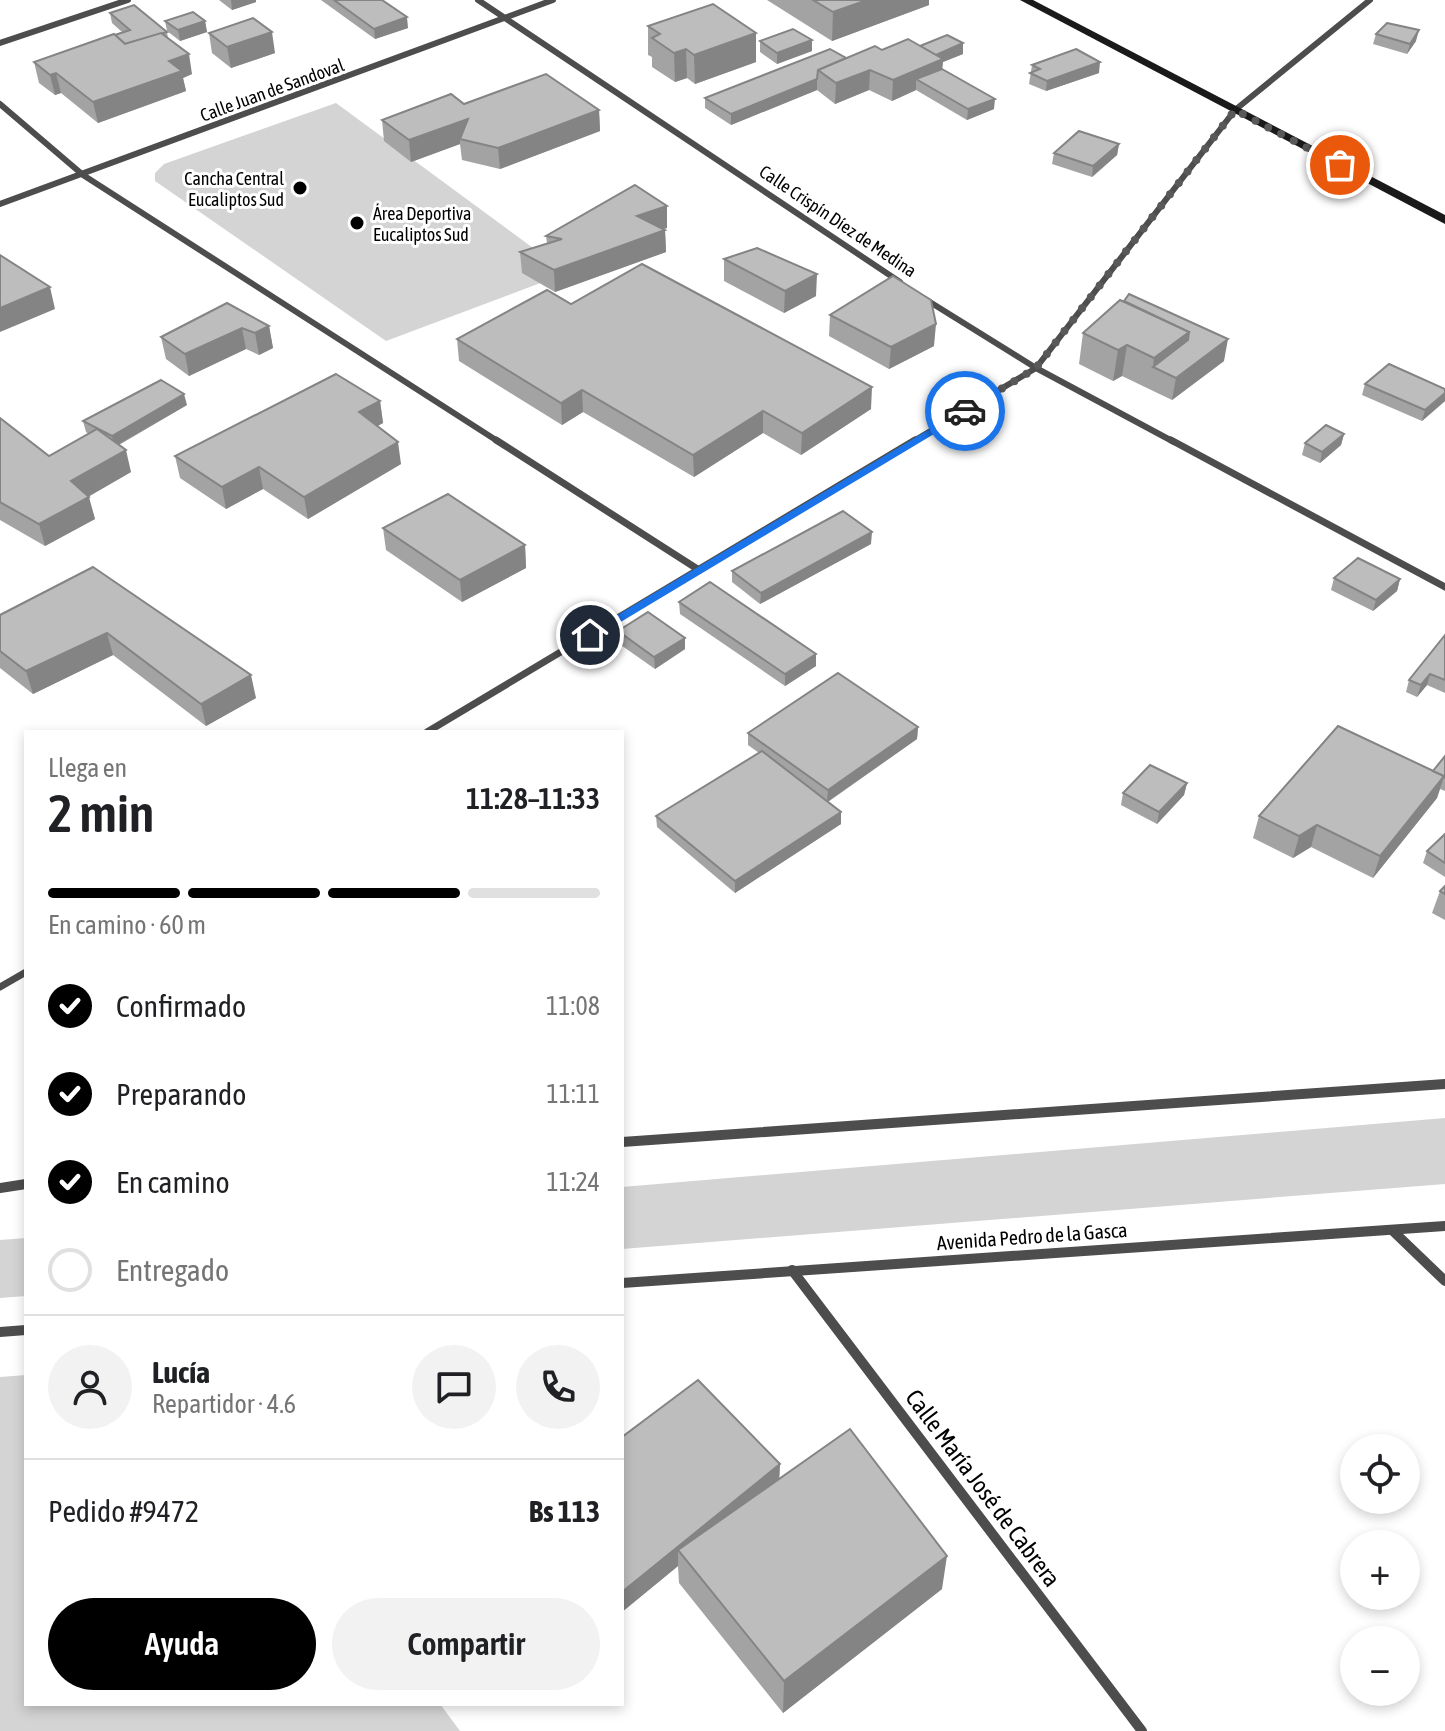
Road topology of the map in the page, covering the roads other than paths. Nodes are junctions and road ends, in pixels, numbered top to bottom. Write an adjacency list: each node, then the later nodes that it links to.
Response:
1 (128, 0): 7 (street)
2 (478, 0): 6 (street, Calle Crispín Díez de Medina)
3 (553, 0): 6 (street, Calle Juan de Sandoval)
4 (1025, 0): 9 (street)
5 (1370, 0): 9 (street)
6 (506, 18): 10 (street, Calle Juan de Sandoval); 13 (street, Calle Crispín Díez de Medina)
7 (0, 43)
8 (0, 104): 10 (street)
9 (1235, 110): 12 (street); 15 (street)
10 (83, 175): 11 (street, Calle Juan de Sandoval); 16 (street)
11 (0, 204)
12 (1445, 220)
13 (905, 285)
14 (918, 294): 15 (street, Calle Crispín Díez de Medina)
15 (1036, 368): 16 (street); 17 (street, Calle Crispín Díez de Medina)
16 (699, 570): 18 (street)
17 (1445, 587)
18 (430, 730)
19 (24, 973): 20 (street)
20 (0, 987)
21 (1445, 1084): 22 (street)
22 (624, 1142)
23 (24, 1184): 24 (street)
24 (1, 1187)
25 (1445, 1226): 26 (street, Avenida Pedro de la Gasca)
26 (1393, 1231): 27 (street, Avenida Pedro de la Gasca); 28 (street)
27 (792, 1270): 29 (street, Avenida Pedro de la Gasca); 32 (street, Calle María José de Cabrera)
28 (1445, 1281)
29 (624, 1283)
30 (24, 1330): 31 (street)
31 (0, 1332)
32 (1142, 1731)

